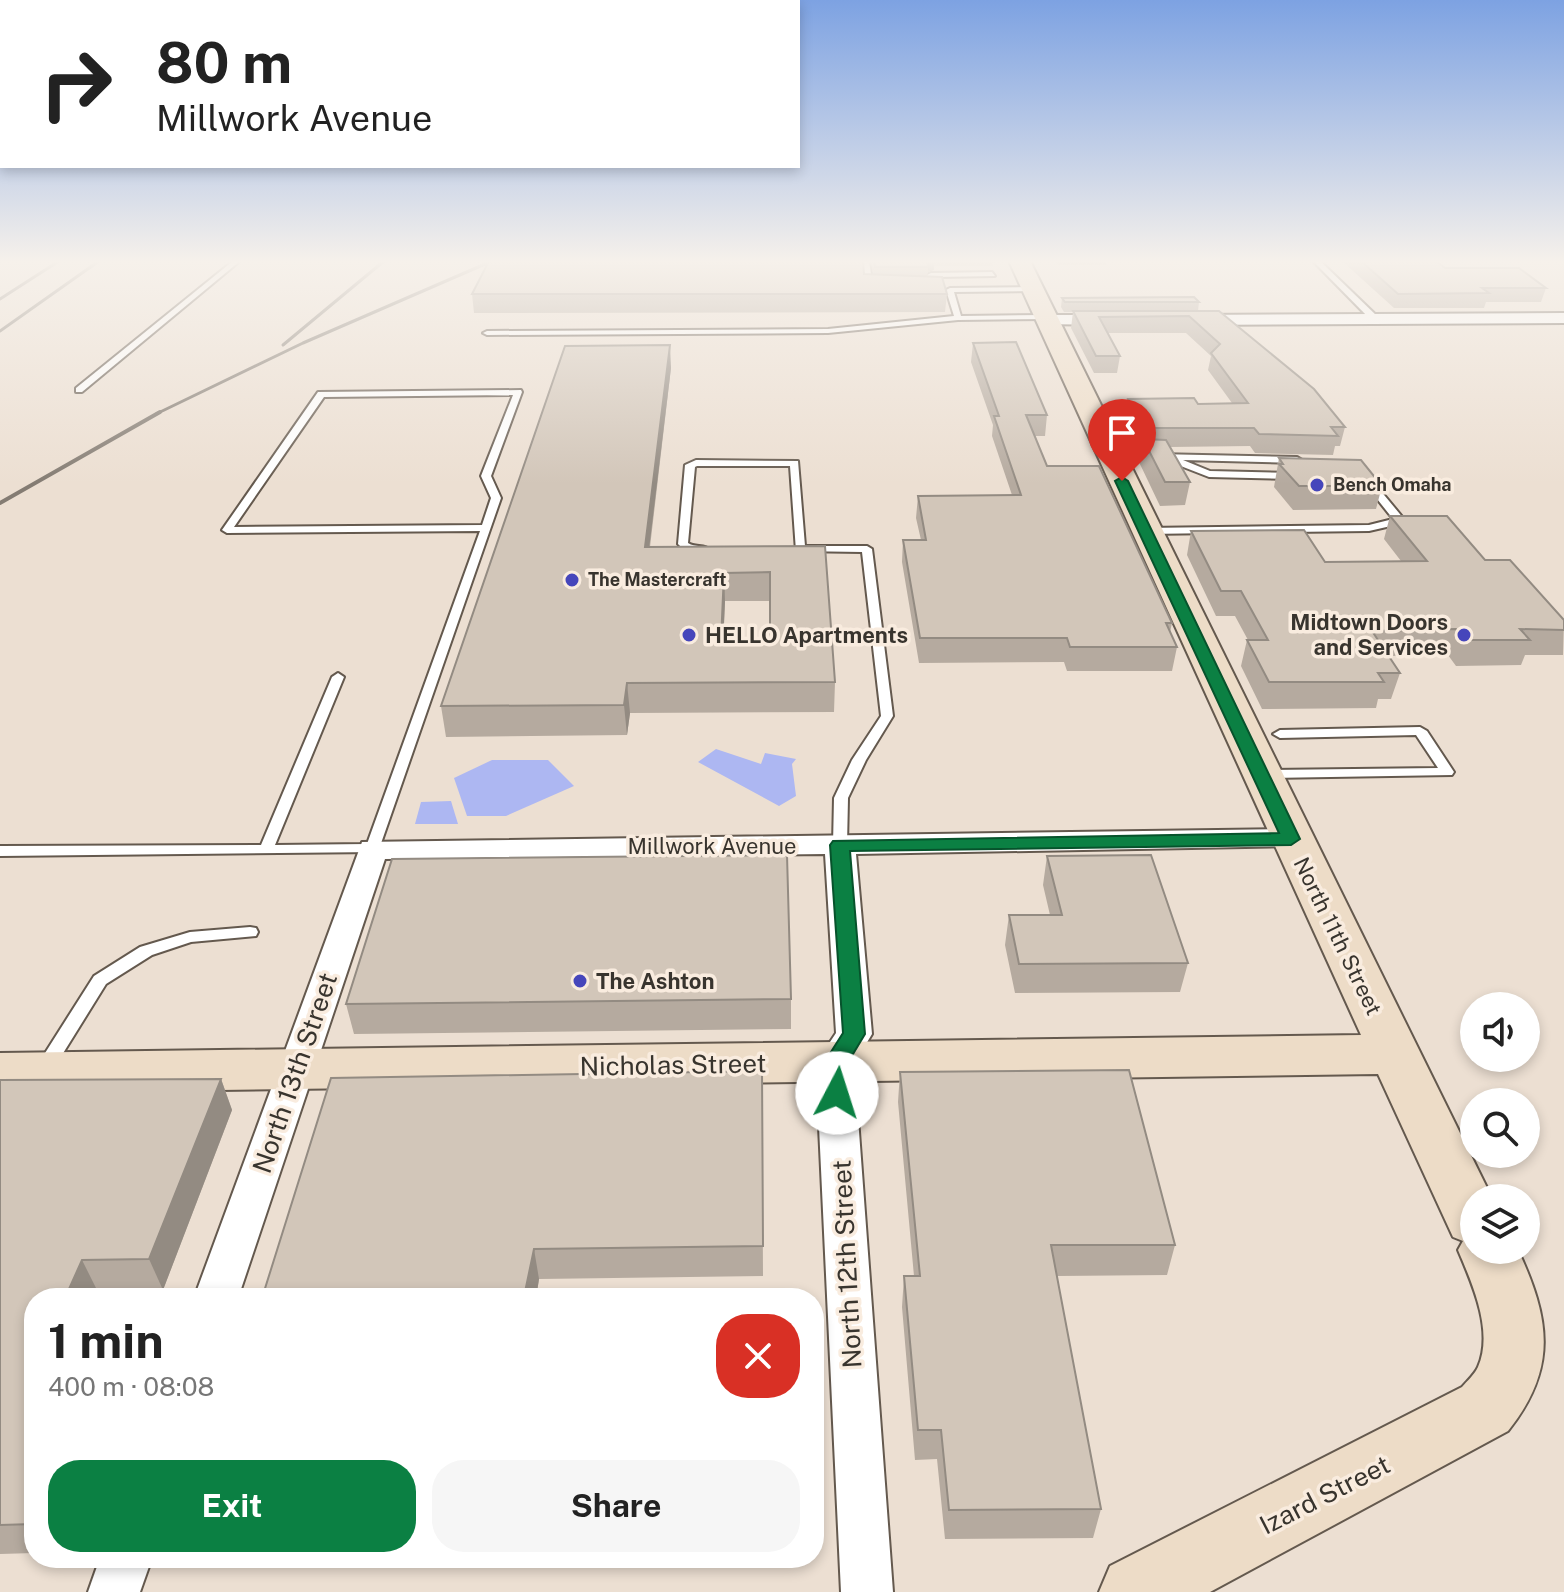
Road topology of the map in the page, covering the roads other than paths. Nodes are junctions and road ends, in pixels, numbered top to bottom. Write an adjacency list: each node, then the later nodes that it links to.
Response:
1 (146, 335): 3 (lane)
2 (1049, 335): 4 (street, North 11th Street)
3 (79, 390)
4 (1110, 456): 5 (lane); 10 (street, North 11th Street)
5 (1166, 458): 6 (lane); 8 (lane)
6 (1306, 460)
7 (1351, 472): 10 (lane)
8 (1302, 476)
9 (486, 528): 9 (lane); 17 (lane)
10 (1145, 531): 14 (street, North 11th Street)
11 (719, 549): 16 (lane)
12 (338, 677): 18 (lane)
13 (1280, 734): 14 (lane)
14 (1259, 774): 15 (street, North 11th Street)
15 (1291, 839): 16 (street, Millwork Avenue); 21 (street, North 11th Street)
16 (840, 845): 17 (street, Millwork Avenue); 22 (street)
17 (373, 849): 18 (lane); 23 (street, North 13th Street)
18 (266, 850): 19 (lane)
19 (0, 851)
20 (250, 932): 24 (lane)
21 (1394, 1054): 22 (street, Nicholas Street); 25 (street, North 11th Street)
22 (835, 1063): 23 (street, Nicholas Street); 30 (street, North 12th Street)
23 (296, 1070): 24 (street, Nicholas Street); 27 (street, North 13th Street)
24 (20, 1073)
25 (1460, 1191)
26 (1494, 1264): 31 (street, Izard Street)
27 (220, 1288)
28 (122, 1568): 29 (street)
29 (114, 1592)
30 (867, 1592)
31 (1136, 1592)

